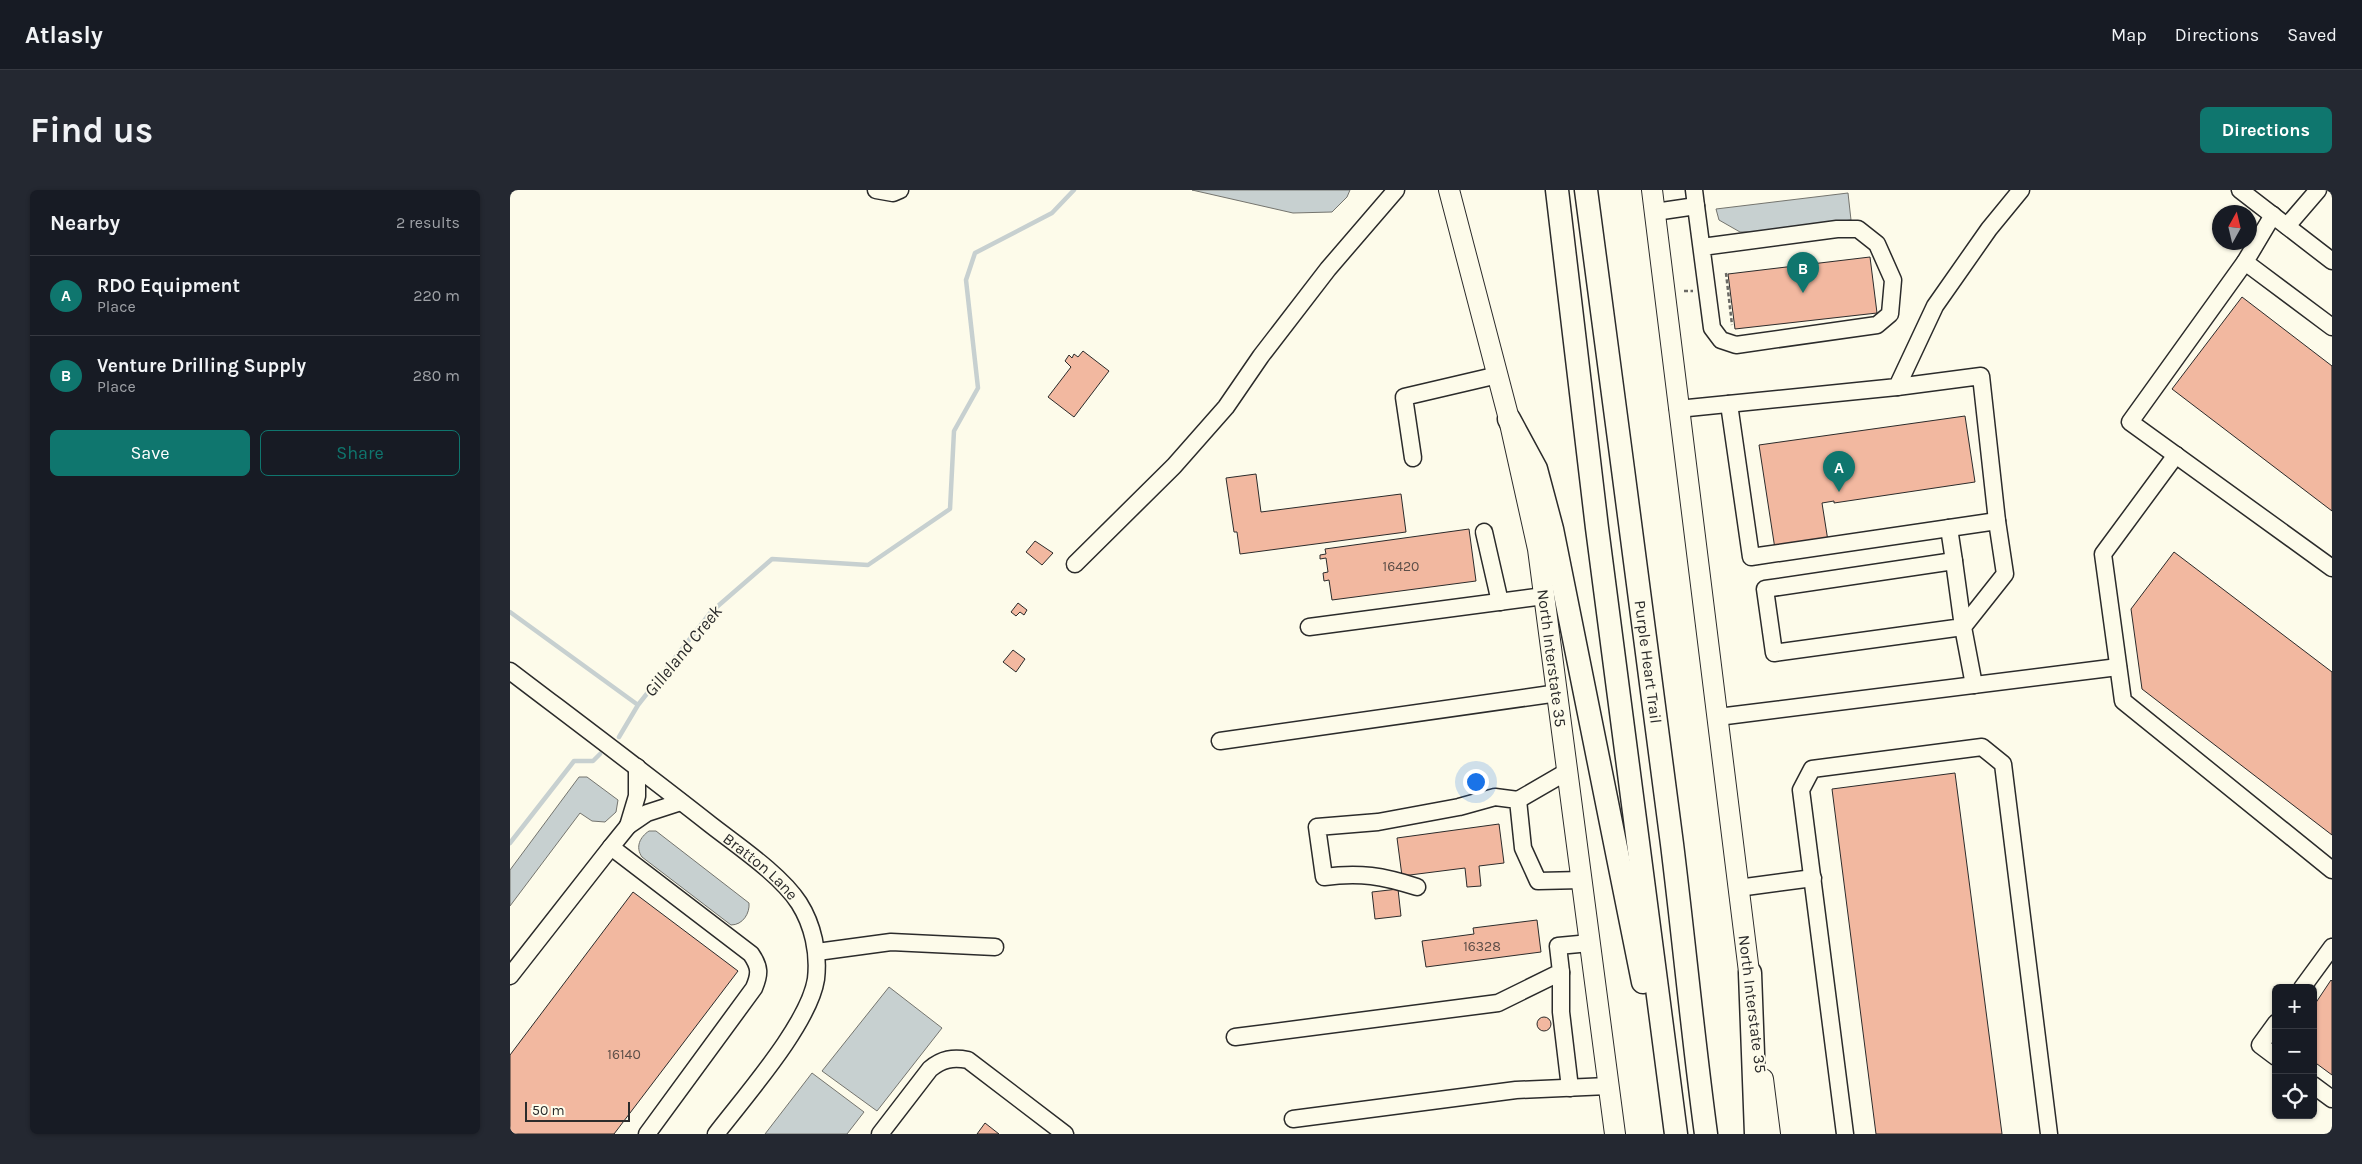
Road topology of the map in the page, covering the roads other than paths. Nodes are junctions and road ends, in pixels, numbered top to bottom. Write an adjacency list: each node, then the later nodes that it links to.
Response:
1 (876, 190): 2 (street)
2 (900, 190)
3 (1396, 190): 30 (street)
4 (1448, 190): 19 (main road, North Interstate 35)
5 (1557, 190): 64 (highway)
6 (1586, 190): 76 (highway, Purple Heart Trail)
7 (1652, 190): 12 (main road, North Interstate 35)
8 (2021, 190): 20 (street)
9 (2240, 190): 13 (street)
10 (2318, 190): 14 (street)
11 (1695, 198): 12 (street); 15 (street)
12 (1655, 212): 22 (main road, North Interstate 35)
13 (2273, 215): 14 (street); 17 (street)
14 (2287, 226): 16 (street)
15 (1702, 248): 15 (street)
16 (2332, 260)
17 (2246, 262): 18 (street); 24 (street)
18 (2332, 327)
19 (1498, 375): 23 (main road, North Interstate 35); 25 (street)
20 (1897, 387): 21 (street); 26 (street)
21 (1729, 404): 22 (street); 27 (street)
22 (1678, 409): 40 (main road, North Interstate 35)
23 (1509, 419): 32 (main road, North Interstate 35); 64 (highway)
24 (2176, 455): 31 (street); 36 (street)
25 (1413, 458)
26 (1997, 521): 27 (street); 35 (street)
27 (1949, 528): 29 (street)
28 (1484, 532): 33 (street)
29 (1954, 562): 35 (street); 35 (street)
30 (1075, 564)
31 (2332, 568)
32 (1544, 596): 33 (street); 39 (main road, North Interstate 35)
33 (1500, 602): 34 (street)
34 (1309, 627)
35 (1963, 627): 38 (street)
36 (2118, 667): 38 (street); 48 (street)
37 (511, 673): 42 (street, Bratton Lane)
38 (1974, 685): 40 (street)
39 (1558, 694): 41 (street); 43 (main road, North Interstate 35)
40 (1718, 717): 52 (main road, North Interstate 35)
41 (1220, 741)
42 (637, 767): 45 (street, Bratton Lane); 46 (street)
43 (1568, 771): 44 (street); 50 (main road, North Interstate 35)
44 (1518, 800): 50 (street); 51 (street)
45 (681, 802): 46 (street); 56 (street, Bratton Lane)
46 (628, 826): 47 (street)
47 (611, 847): 59 (street); 70 (street)
48 (2332, 870)
49 (1813, 878): 52 (street); 79 (street); 80 (street)
50 (1582, 880): 53 (main road, North Interstate 35)
51 (1417, 887)
52 (1738, 888): 58 (main road, North Interstate 35)
53 (1590, 943): 57 (street); 65 (main road, North Interstate 35)
54 (995, 947): 56 (street)
55 (2332, 947): 60 (street)
56 (817, 952): 71 (street, Bratton Lane)
57 (1561, 972): 62 (street); 66 (street)
58 (1750, 973): 77 (highway); 78 (main road, North Interstate 35)
59 (510, 976)
60 (2305, 984)
61 (2272, 1029): 63 (street)
62 (1235, 1037)
63 (2272, 1054)
64 (1667, 1057): 75 (highway)
65 (1608, 1086): 66 (street); 74 (main road, North Interstate 35)
66 (1570, 1088): 69 (street)
67 (2317, 1088): 68 (street)
68 (2332, 1099)
69 (1293, 1120)
70 (647, 1134)
71 (716, 1134)
72 (880, 1134): 73 (street)
73 (1065, 1134)
74 (1614, 1134)
75 (1676, 1134)
76 (1706, 1134)
77 (1756, 1134)
78 (1770, 1134)
79 (1845, 1134)
80 (2049, 1134)

